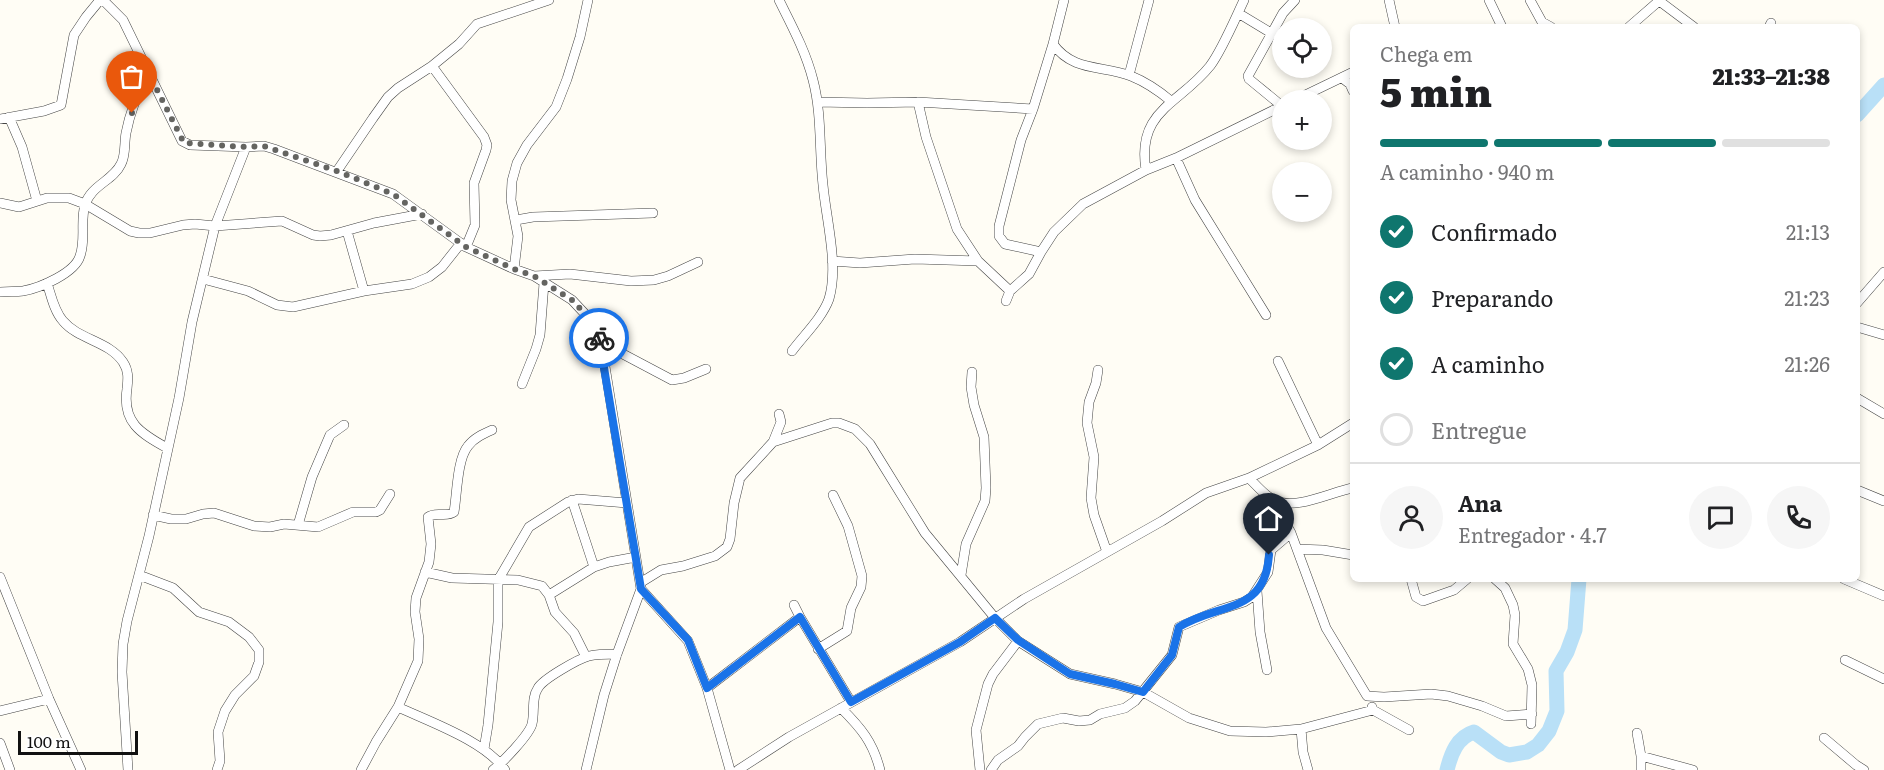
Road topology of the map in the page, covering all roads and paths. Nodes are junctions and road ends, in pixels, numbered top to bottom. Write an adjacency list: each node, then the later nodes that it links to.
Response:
1 (101, 0): 22 (street); 34 (street)
2 (549, 0): 21 (street)
3 (588, 0): 44 (street)
4 (779, 0): 30 (street)
5 (1064, 0): 20 (street)
6 (1149, 0): 24 (street)
7 (1244, 0): 13 (street)
8 (1295, 0): 19 (street)
9 (1389, 0): 14 (street)
10 (1489, 0): 15 (street)
11 (1530, 0): 16 (street)
12 (1659, 0): 17 (street); 18 (street)
13 (1238, 13): 19 (street); 29 (street)
14 (1394, 24)
15 (1501, 24)
16 (1546, 24)
17 (1632, 24)
18 (1690, 24)
19 (1271, 33): 28 (street)
20 (1053, 44): 24 (street); 32 (street)
21 (432, 66): 38 (street); 47 (street)
22 (148, 72): 35 (street); 41 (street)
23 (1350, 74): 25 (street)
24 (1129, 75): 29 (street)
25 (1342, 78): 26 (street); 27 (street)
26 (1350, 86)
27 (1316, 90)
28 (1272, 98)
29 (1171, 101): 37 (street)
30 (818, 102): 31 (street); 49 (street)
31 (918, 102): 32 (street); 50 (street)
32 (1033, 109): 48 (street)
33 (1272, 112): 36 (street)
34 (5, 118): 39 (street)
35 (246, 147): 38 (street); 45 (street)
36 (1176, 158): 37 (street); 61 (street)
37 (1146, 170): 48 (street)
38 (337, 171): 43 (street)
39 (37, 201): 40 (street); 41 (street)
40 (0, 203)
41 (85, 204): 45 (street); 56 (street)
42 (653, 213): 44 (street)
43 (422, 214): 46 (street); 47 (street)
44 (516, 220): 52 (street)
45 (215, 226): 46 (street); 55 (street)
46 (347, 231): 58 (street)
47 (463, 245): 52 (street); 58 (street)
48 (1041, 252): 50 (street)
49 (832, 261): 50 (street); 65 (street)
50 (978, 261)
51 (698, 262): 54 (street)
52 (514, 269): 54 (street)
53 (1884, 272): 60 (street)
54 (534, 276): 57 (street)
55 (203, 279): 58 (street); 79 (street)
56 (47, 283): 59 (street); 79 (street)
57 (544, 283): 64 (street); 70 (street)
58 (364, 291)
59 (0, 292)
60 (1860, 300)
61 (1266, 315)
62 (1860, 328): 63 (street)
63 (1884, 335)
64 (602, 348): 67 (street); 88 (street)
65 (792, 351)
66 (1278, 361): 78 (street)
67 (706, 369)
68 (1098, 370): 93 (street)
69 (972, 372): 99 (street)
70 (522, 384)
71 (1860, 400): 73 (street)
72 (779, 414): 77 (street)
73 (1884, 414)
74 (344, 425): 90 (street)
75 (1350, 425): 78 (street)
76 (492, 430): 97 (street)
77 (773, 442): 99 (street); 106 (street)
78 (1318, 445): 80 (street)
79 (167, 448): 89 (street)
80 (1249, 478): 86 (street); 93 (street)
81 (1350, 489): 86 (street)
82 (1860, 491): 87 (street)
83 (390, 494): 90 (street)
84 (832, 495): 114 (street)
85 (572, 500): 88 (street); 96 (street); 101 (street)
86 (1273, 500): 91 (street)
87 (1884, 501)
88 (627, 503): 95 (street)
89 (153, 514): 90 (street); 98 (street)
90 (298, 525)
91 (1291, 533): 92 (street); 107 (street)
92 (1297, 549): 94 (street); 122 (street)
93 (1107, 552): 112 (street)
94 (1350, 554)
95 (636, 557): 96 (street); 106 (street)
96 (594, 567): 108 (street)
97 (425, 572): 101 (street); 125 (street)
98 (139, 575): 139 (street); 140 (street)
99 (961, 575): 112 (street)
100 (0, 577): 123 (street)
101 (498, 580): 108 (street); 134 (street)
102 (1412, 582): 103 (street)
103 (1464, 582)
104 (1498, 582): 122 (street)
105 (1851, 582): 109 (street)
106 (641, 586): 115 (street); 120 (street)
107 (1257, 591): 118 (street); 121 (street)
108 (549, 595): 116 (street)
109 (1884, 596)
110 (795, 605): 111 (street)
111 (800, 617): 114 (street); 120 (street)
112 (995, 618): 113 (street); 124 (street)
113 (1018, 640): 121 (street); 146 (street)
114 (819, 649): 124 (street)
115 (617, 654): 116 (street); 142 (street)
116 (586, 657): 136 (street)
117 (1845, 660): 119 (street)
118 (1267, 670)
119 (1884, 679)
120 (707, 688): 143 (street)
121 (1143, 692): 129 (street); 147 (street)
122 (1367, 696): 127 (street)
123 (49, 699): 128 (street); 138 (street)
124 (851, 702): 126 (street)
125 (398, 707): 134 (street); 141 (street)
126 (841, 708): 144 (street); 145 (street)
127 (1373, 710): 129 (street); 130 (street)
128 (0, 711)
129 (1301, 729): 148 (street)
130 (1409, 730)
131 (1637, 734): 135 (street)
132 (1824, 738): 151 (street)
133 (0, 743): 137 (street)
134 (484, 749): 136 (street)
135 (1641, 756): 149 (street); 150 (street)
136 (500, 768)
137 (10, 770)
138 (81, 770)
139 (128, 770)
140 (217, 770)
141 (361, 770)
142 (586, 770)
143 (730, 770)
144 (738, 770)
145 (880, 770)
146 (980, 770)
147 (991, 770)
148 (1308, 770)
149 (1641, 770)
150 (1693, 770)
151 (1864, 770)

